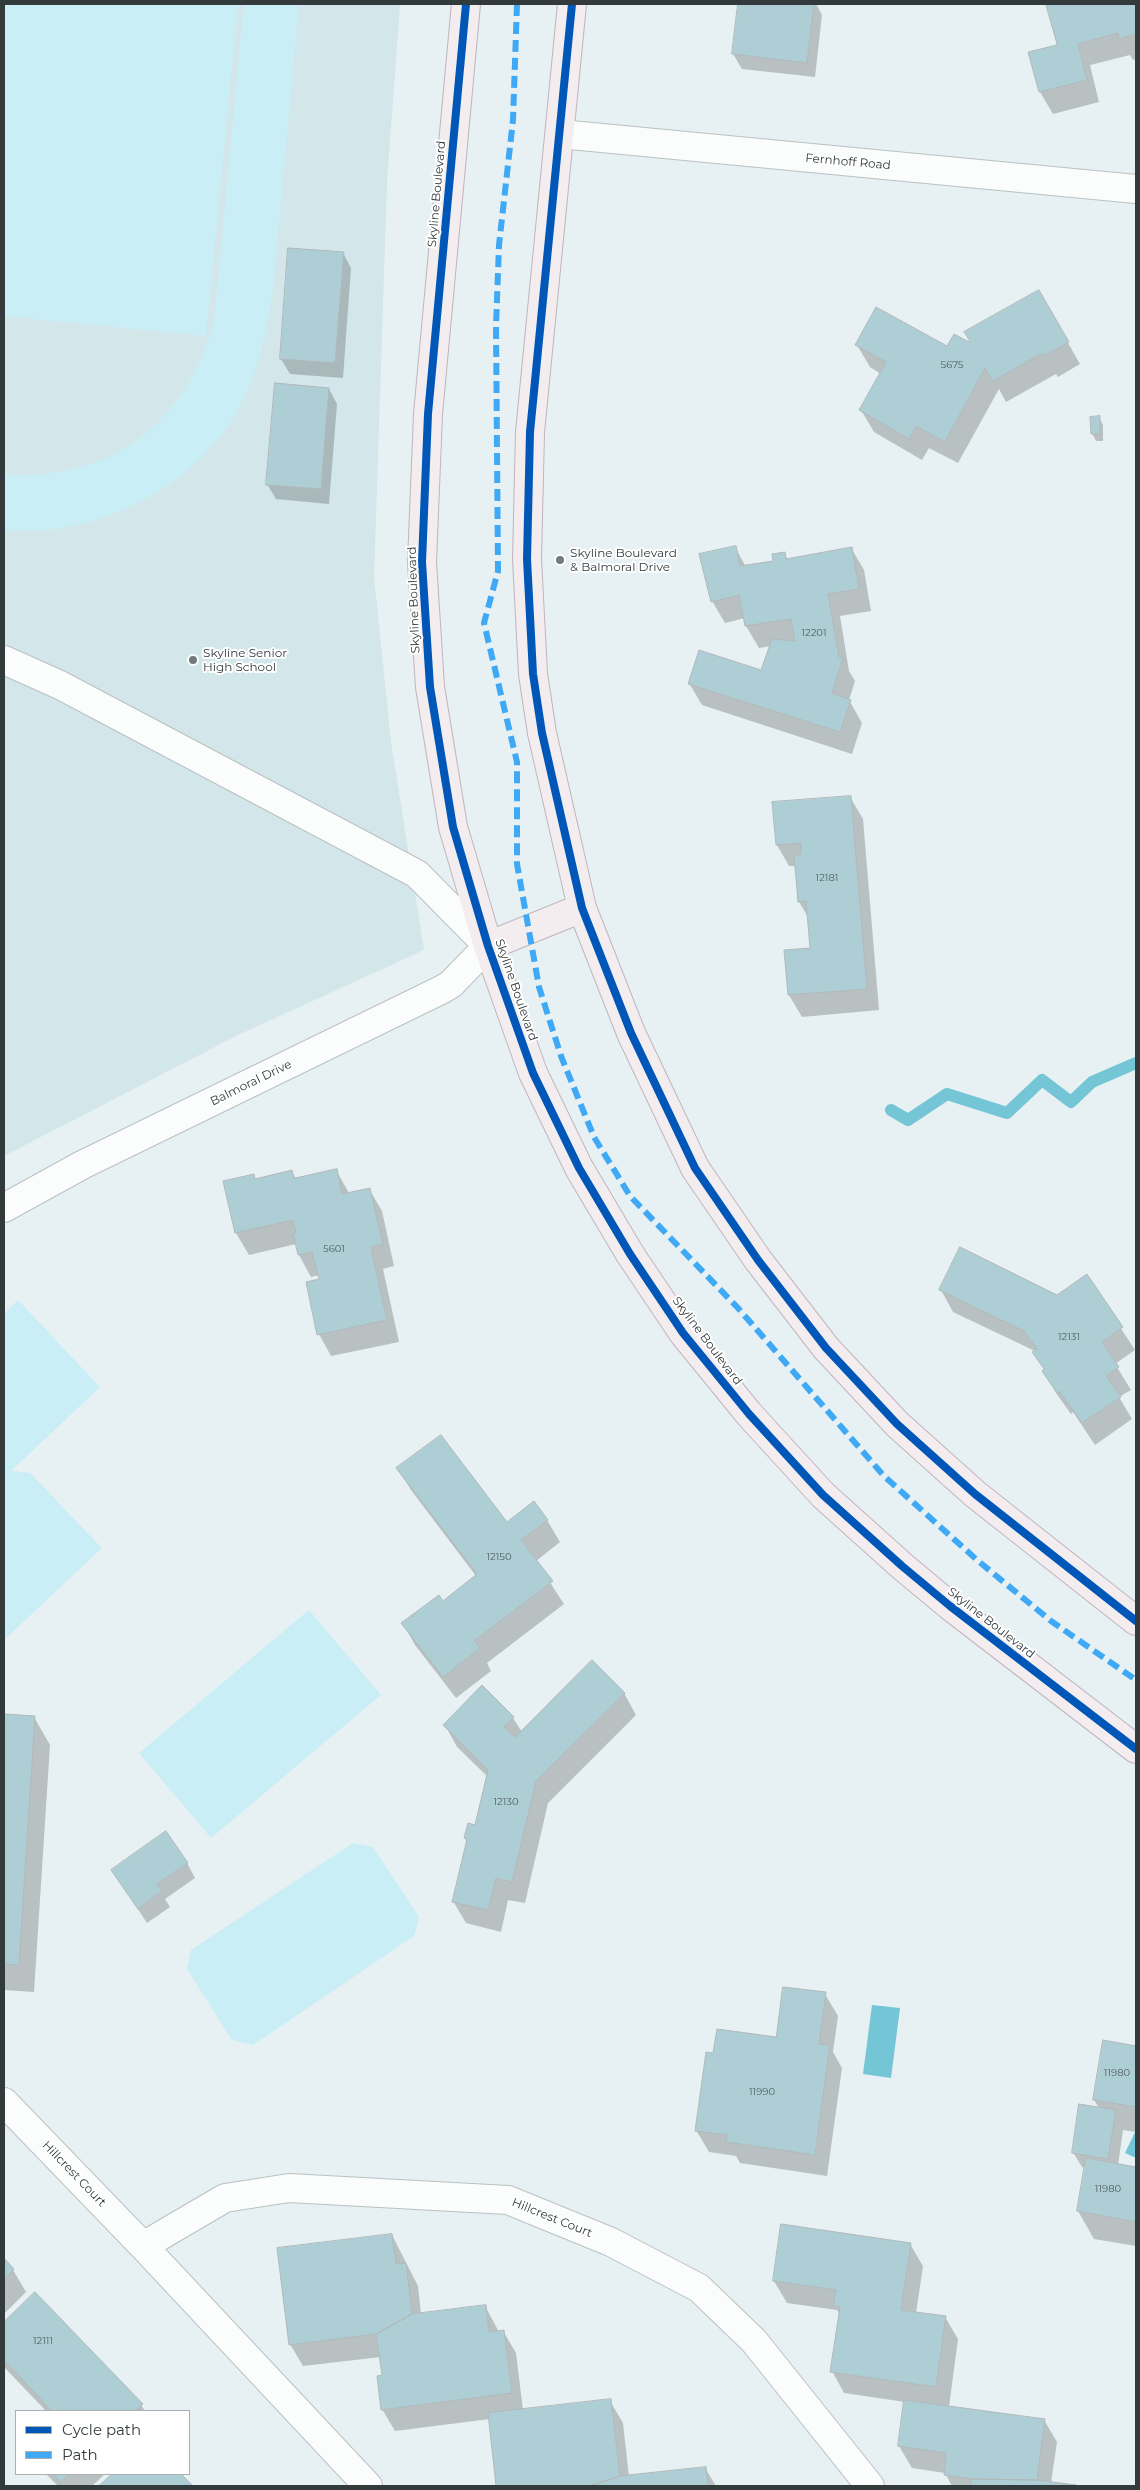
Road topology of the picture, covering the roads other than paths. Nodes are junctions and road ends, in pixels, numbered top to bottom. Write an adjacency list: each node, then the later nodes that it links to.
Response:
1 (466, 4): 7 (main road, Skyline Boulevard)
2 (572, 4): 3 (main road)
3 (560, 134): 4 (street, Fernhoff Road); 6 (main road)
4 (1136, 189)
5 (4, 660): 7 (street)
6 (582, 908): 7 (main road); 9 (main road)
7 (488, 946): 8 (street, Balmoral Drive); 10 (main road, Skyline Boulevard)
8 (4, 1208)
9 (1136, 1621)
10 (1136, 1749)
11 (4, 2102): 12 (street, Hillcrest Court)
12 (143, 2246): 13 (street, Hillcrest Court); 14 (street, Hillcrest Court)
13 (368, 2486)
14 (870, 2486)

